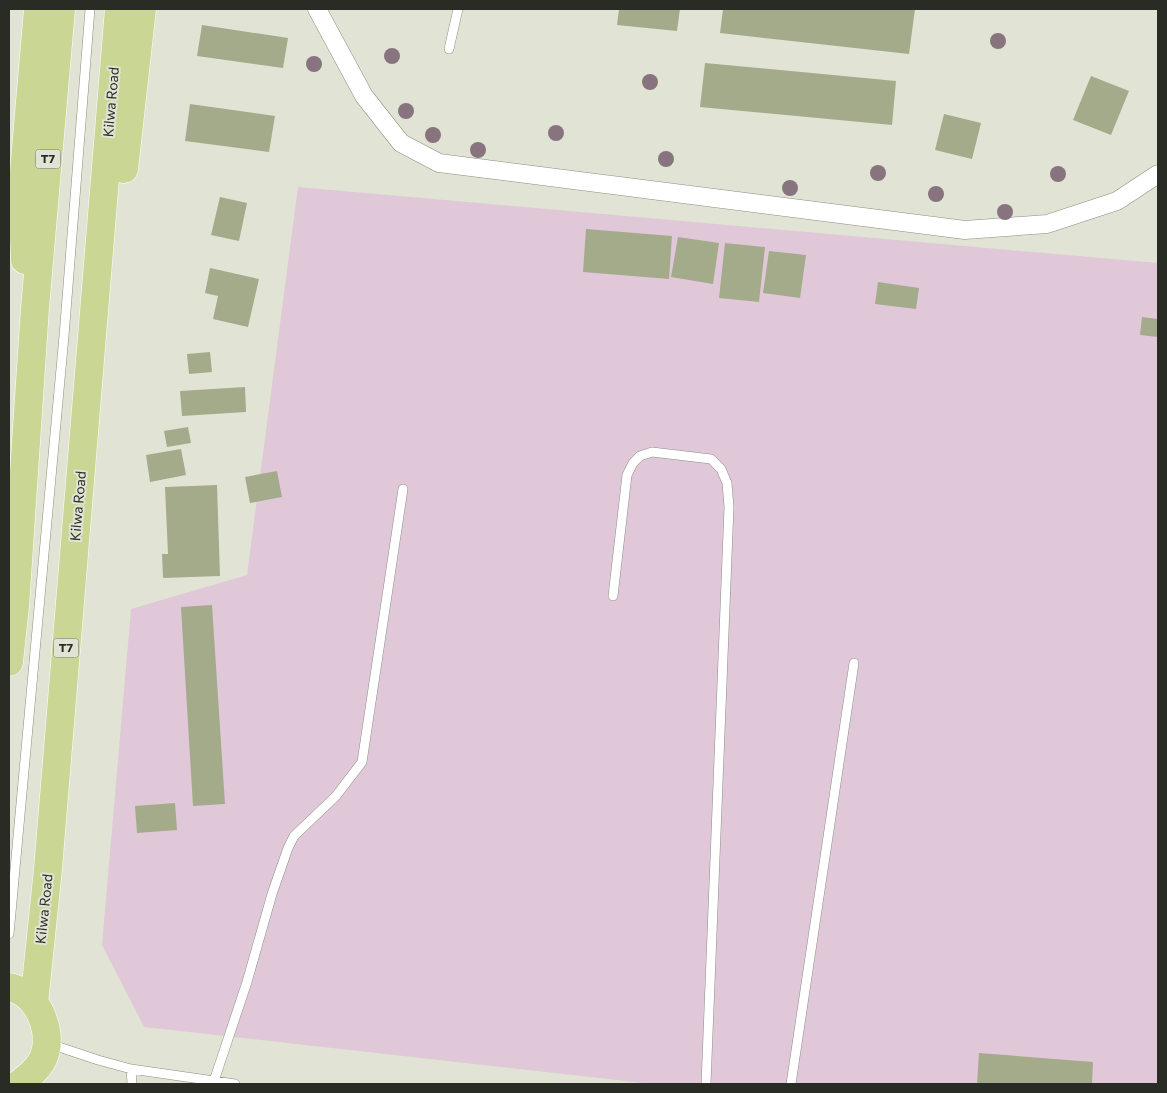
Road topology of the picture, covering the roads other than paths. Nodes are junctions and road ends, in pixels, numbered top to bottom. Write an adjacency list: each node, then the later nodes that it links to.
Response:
1 (38, 9): 11 (highway, T7)
2 (61, 9): 11 (highway, T7)
3 (90, 9): 16 (lane)
4 (119, 9): 10 (highway, Kilwa Road / T7)
5 (142, 9): 10 (highway, T7)
6 (316, 9): 9 (street)
7 (458, 9): 8 (lane)
8 (449, 49)
9 (1158, 174)
10 (95, 294): 18 (highway, Kilwa Road / T7)
11 (35, 308): 14 (highway, T7)
12 (402, 490): 22 (lane)
13 (612, 596): 25 (lane)
14 (9, 662)
15 (854, 663): 26 (lane)
16 (9, 934)
17 (9, 987): 18 (highway)
18 (34, 1003): 19 (highway)
19 (47, 1043): 20 (lane); 21 (highway)
20 (131, 1069): 22 (lane); 23 (lane)
21 (27, 1081)
22 (214, 1081): 24 (lane)
23 (132, 1084)
24 (235, 1084)
25 (706, 1084)
26 (790, 1084)

